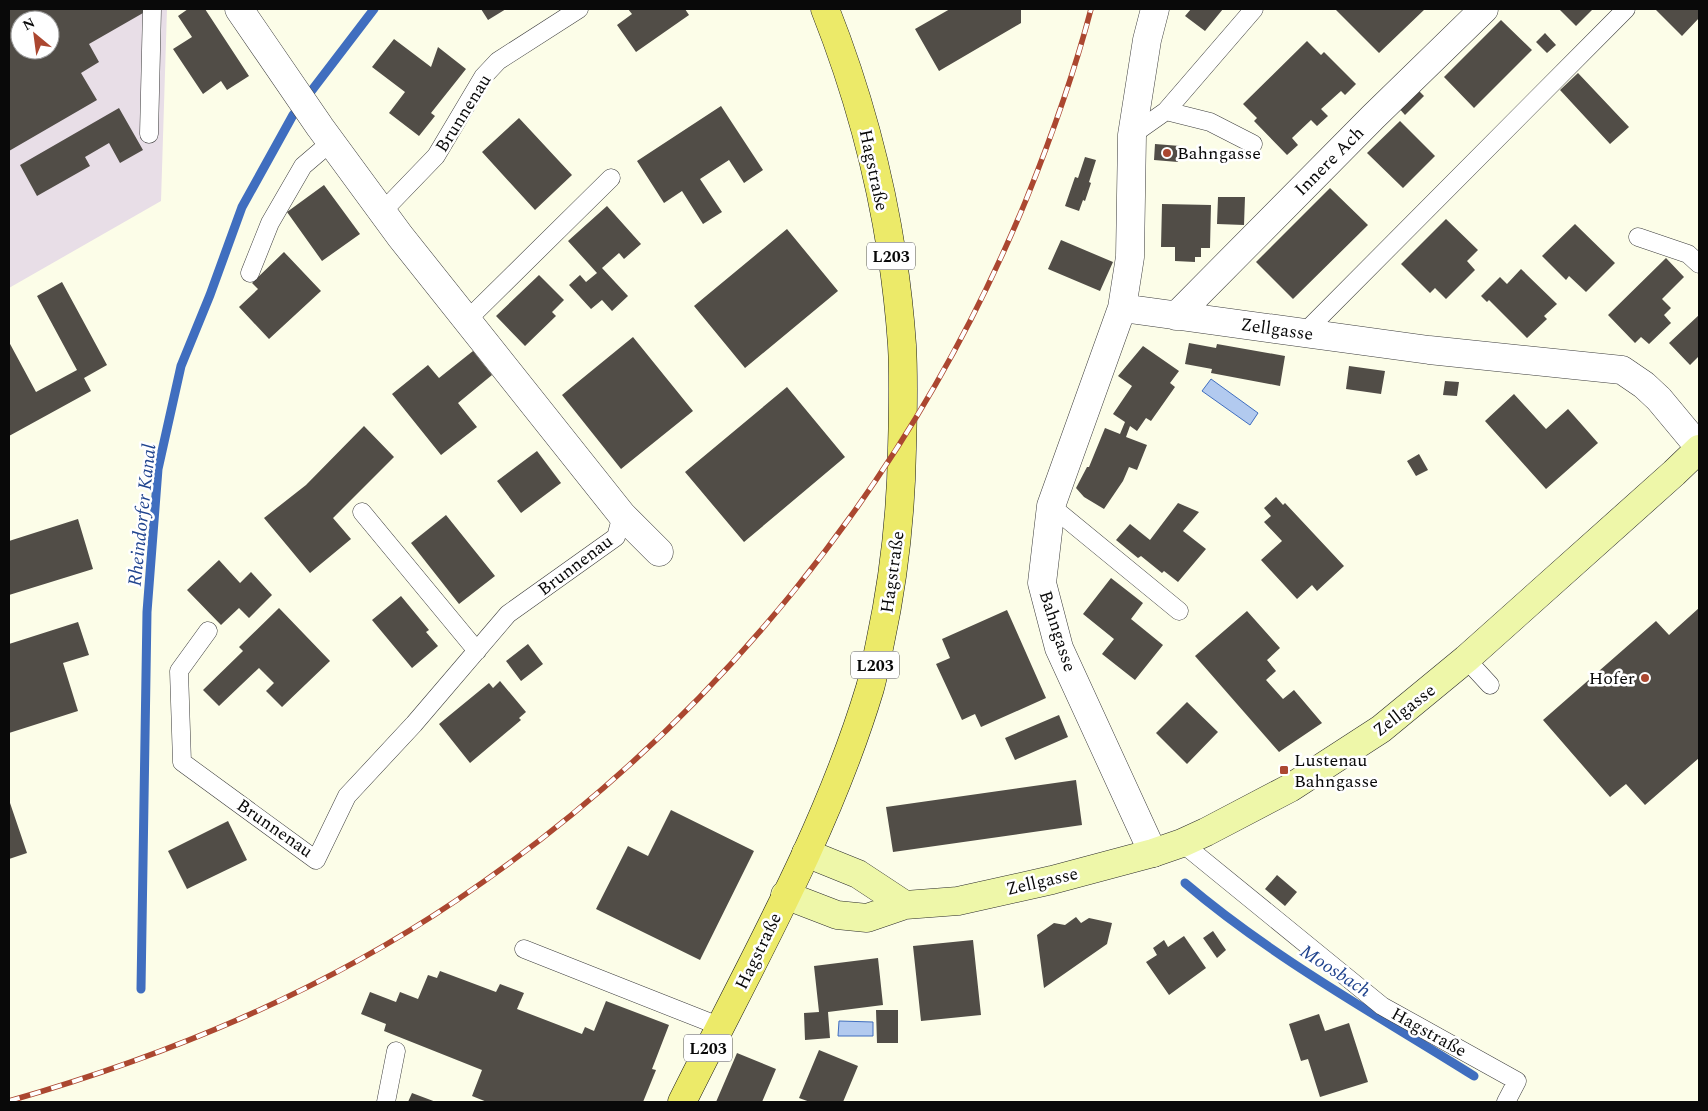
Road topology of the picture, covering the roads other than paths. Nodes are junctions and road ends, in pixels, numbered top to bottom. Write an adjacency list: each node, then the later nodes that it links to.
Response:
1 (152, 9): 10 (lane)
2 (239, 9): 11 (street, Brunnenau)
3 (579, 9): 15 (lane, Brunnenau)
4 (825, 9): 35 (main road, Hagstraße / L203)
5 (1155, 9): 12 (street, Bahngasse)
6 (1254, 9): 9 (lane)
7 (1484, 9): 20 (street, Innere Ach)
8 (1626, 9): 22 (lane)
9 (1166, 111): 12 (lane); 13 (lane)
10 (149, 134)
11 (325, 134): 15 (street, Brunnenau); 18 (lane)
12 (1132, 135): 19 (street, Bahngasse)
13 (1253, 144)
14 (611, 178): 21 (lane)
15 (382, 212): 21 (street, Brunnenau)
16 (1638, 237): 17 (lane)
17 (1699, 264)
18 (250, 273)
19 (1122, 308): 20 (street, Zellgasse); 24 (street, Bahngasse)
20 (1176, 316): 22 (street, Zellgasse)
21 (467, 320): 26 (street, Brunnenau)
22 (1304, 333): 23 (street, Zellgasse)
23 (1699, 448): 31 (main road, Zellgasse)
24 (1051, 506): 28 (lane); 34 (street, Bahngasse)
25 (362, 512): 30 (lane)
26 (622, 515): 27 (street, Brunnenau); 30 (lane, Brunnenau)
27 (659, 552)
28 (1179, 611)
29 (208, 631): 30 (lane, Brunnenau)
30 (477, 651)
31 (1466, 659): 32 (lane); 33 (main road, Zellgasse)
32 (1490, 685)
33 (1182, 844): 34 (main road, Zellgasse); 43 (lane, Hagstraße)
34 (1153, 853): 37 (main road, Zellgasse)
35 (806, 854): 36 (main road, Hagstraße / L203); 37 (main road)
36 (785, 895): 37 (main road, Zellgasse); 39 (main road, Hagstraße / L203)
37 (905, 905)
38 (524, 949): 39 (lane)
39 (720, 1026): 42 (main road, Hagstraße / L203)
40 (396, 1051): 41 (lane)
41 (386, 1102)
42 (682, 1102)
43 (1506, 1102)

